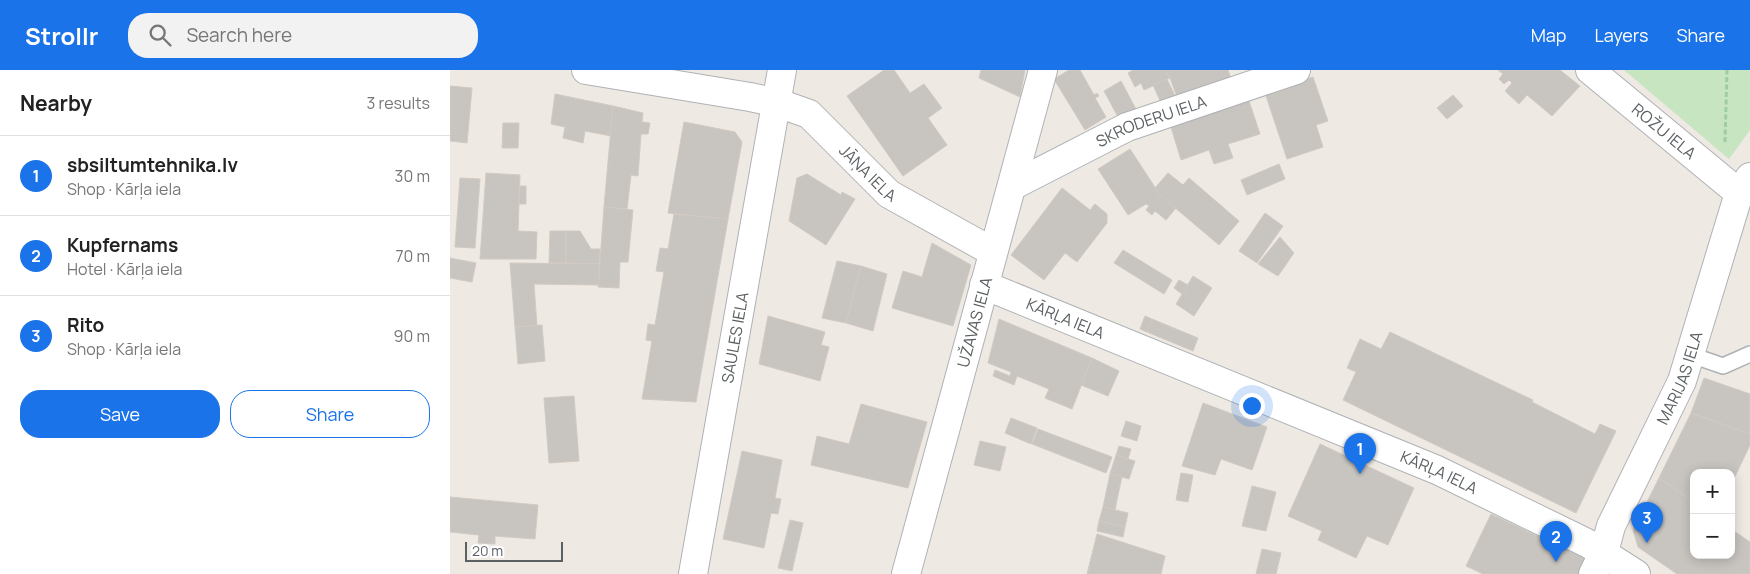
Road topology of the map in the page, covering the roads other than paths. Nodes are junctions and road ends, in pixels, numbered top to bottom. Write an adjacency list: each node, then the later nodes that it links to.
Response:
1 (586, 70): 6 (street, JĀŅA IELA)
2 (782, 70): 6 (street)
3 (1043, 70): 8 (street, UŽAVAS IELA)
4 (1296, 70): 8 (street, SKRODERU IELA)
5 (1590, 70): 7 (street, ROŽU IELA)
6 (778, 103): 9 (street, JĀŅA IELA); 14 (street, SAULES IELA)
7 (1744, 185): 12 (street, MARIJAS IELA)
8 (1012, 186): 9 (street, UŽAVAS IELA)
9 (994, 252): 10 (street, UŽAVAS IELA)
10 (984, 285): 13 (street, KĀRĻA IELA); 15 (street, UŽAVAS IELA)
11 (1750, 354): 12 (lane)
12 (1691, 355): 13 (street, MARIJAS IELA)
13 (1598, 563): 16 (street, KĀRĻA IELA)
14 (693, 574)
15 (906, 574)
16 (1636, 574)

